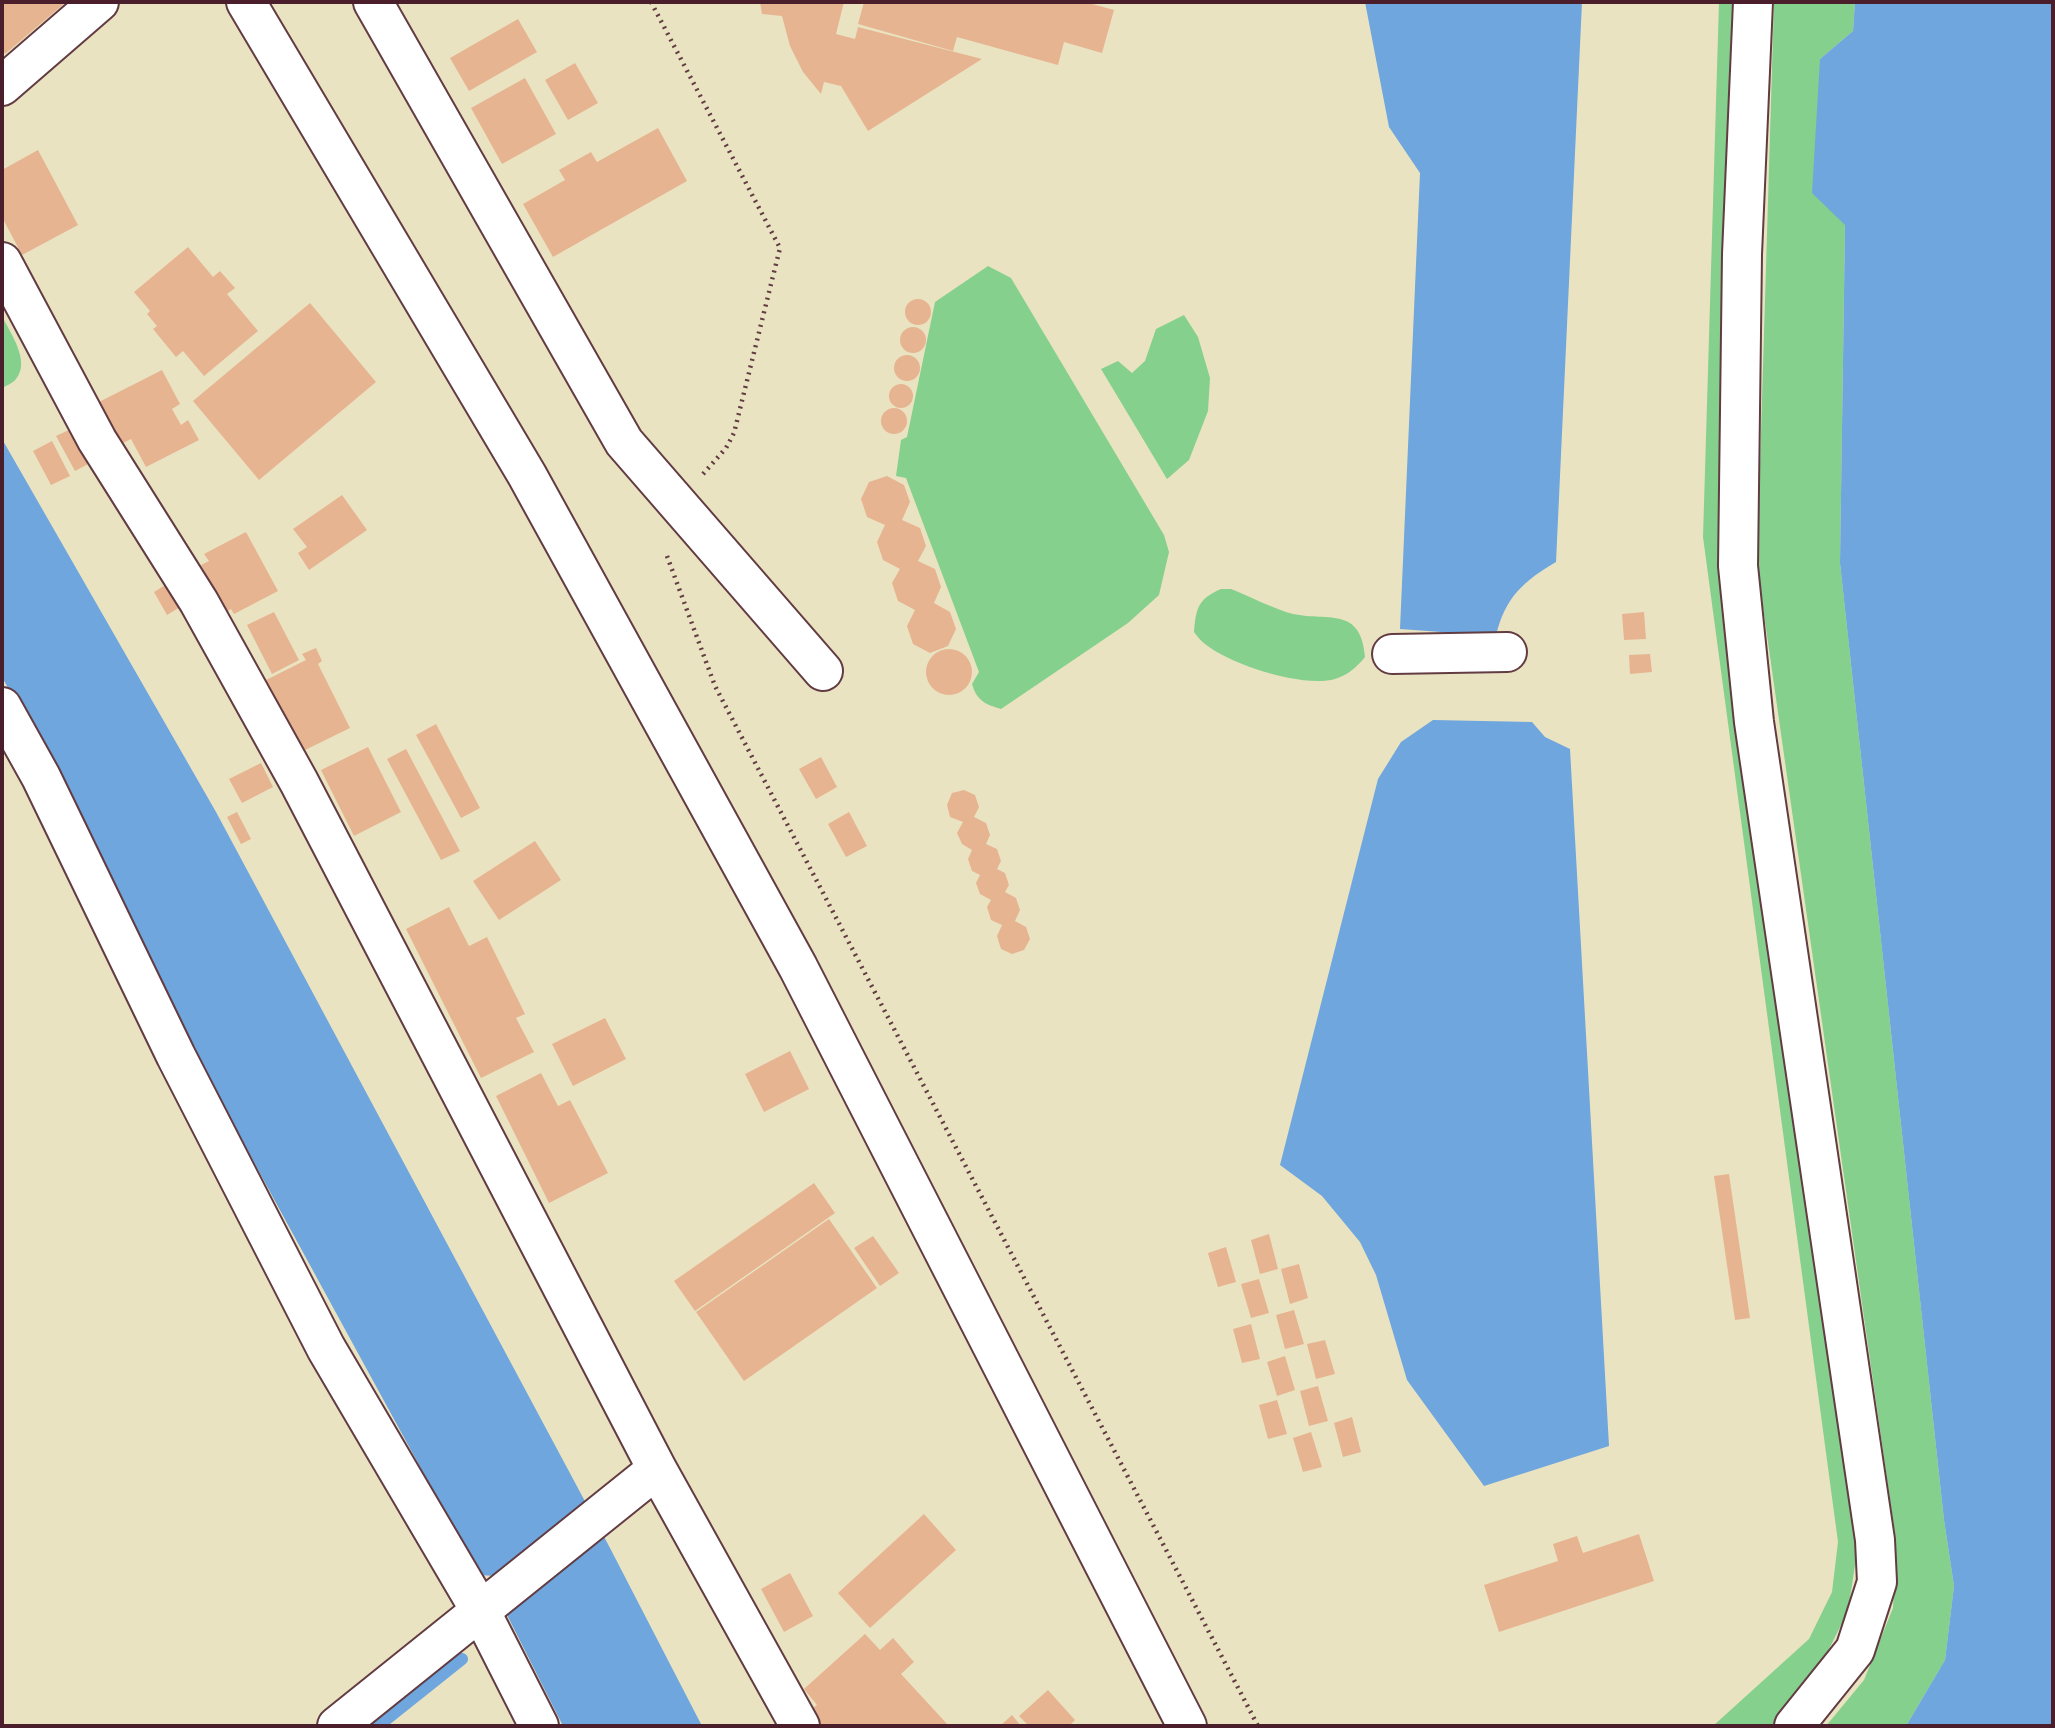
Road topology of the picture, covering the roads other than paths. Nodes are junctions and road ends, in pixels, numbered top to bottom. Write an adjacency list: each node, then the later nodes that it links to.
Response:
1 (99, 2): 5 (street)
2 (246, 2): 16 (street)
3 (373, 2): 9 (street)
4 (1753, 2): 17 (street)
5 (2, 86)
6 (2, 262): 11 (street)
7 (1507, 652): 8 (street)
8 (1392, 654)
9 (823, 671)
10 (2, 707): 12 (street)
11 (657, 1469): 12 (street); 15 (street)
12 (489, 1604): 13 (street); 14 (street)
13 (337, 1726)
14 (539, 1726)
15 (800, 1726)
16 (1187, 1726)
17 (1794, 1726)

